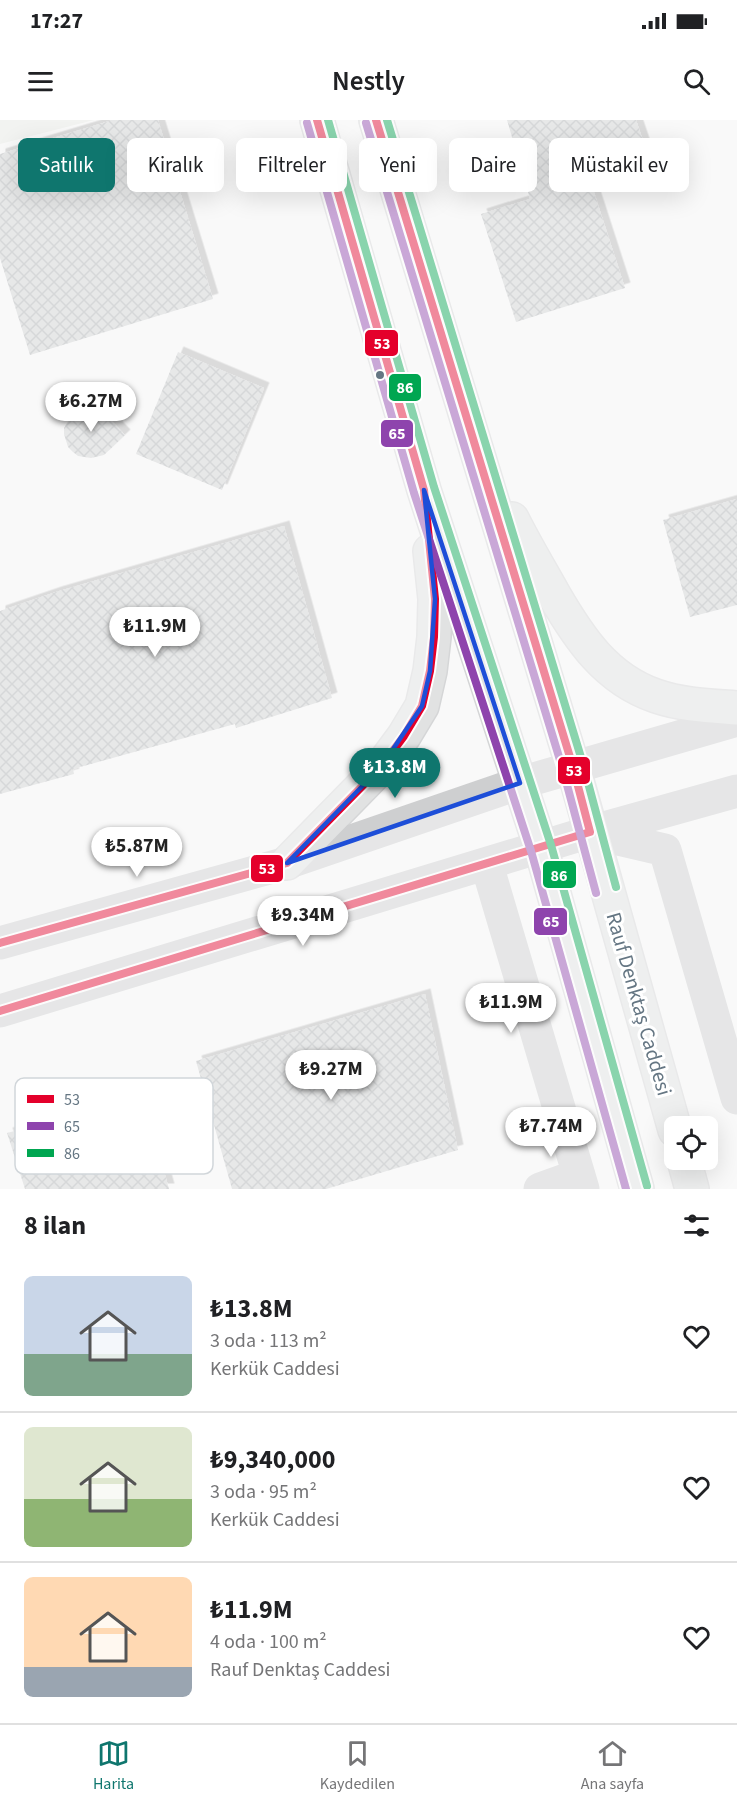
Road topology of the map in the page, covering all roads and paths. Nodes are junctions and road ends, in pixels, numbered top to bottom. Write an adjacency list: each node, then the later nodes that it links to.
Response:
1 (317, 120): 4 (main road)
2 (376, 120): 3 (main road, Rauf Denktaş Caddesi)
3 (474, 444): 5 (main road); 7 (main road, Rauf Denktaş Caddesi)
4 (424, 490): 8 (main road); 12 (main road)
5 (737, 708)
6 (737, 720): 7 (street)
7 (573, 767): 8 (street); 10 (main road, Rauf Denktaş Caddesi)
8 (520, 783): 11 (main road); 12 (street)
9 (737, 791): 10 (street)
10 (590, 832): 11 (street); 16 (street); 17 (main road, Rauf Denktaş Caddesi)
11 (541, 848): 13 (street); 21 (main road)
12 (287, 863): 14 (street)
13 (488, 865): 15 (street); 19 (street)
14 (0, 943)
15 (0, 1011)
16 (737, 1098)
17 (671, 1116)
18 (687, 1170): 22 (main road)
19 (581, 1182): 20 (street)
20 (540, 1189)
21 (637, 1189)
22 (692, 1189)

